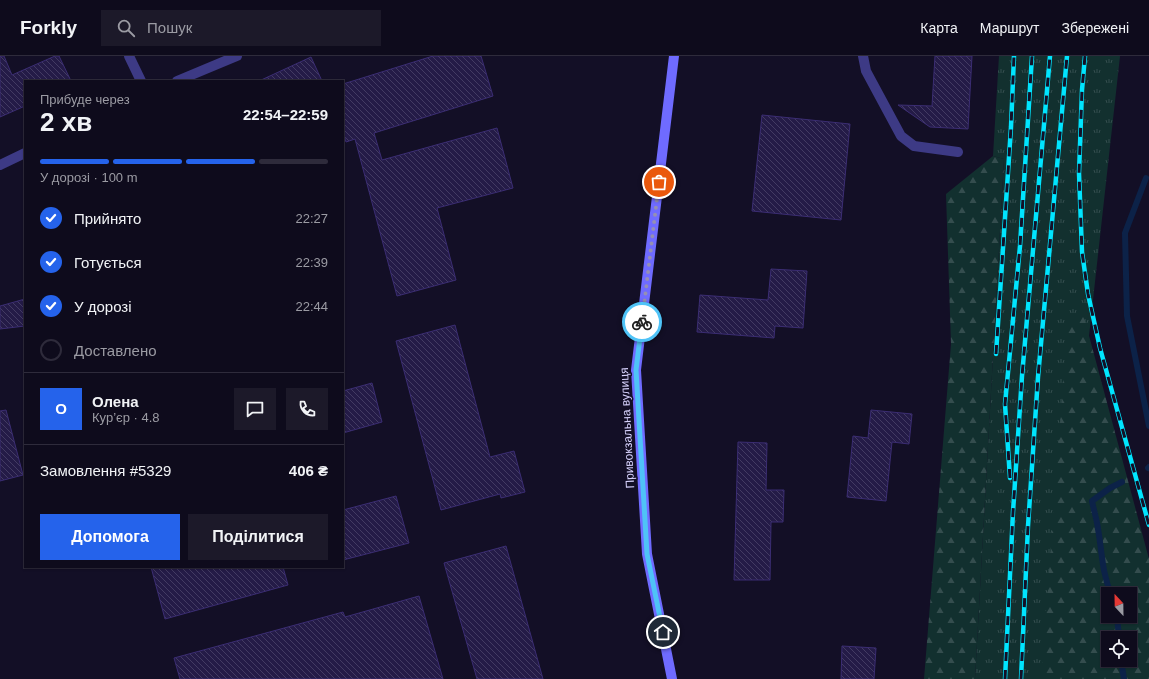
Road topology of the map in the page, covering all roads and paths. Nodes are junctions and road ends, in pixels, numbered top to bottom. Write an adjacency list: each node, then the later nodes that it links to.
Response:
1 (129, 56): 5 (street)
2 (237, 56): 6 (street)
3 (674, 56): 10 (main road, Привокзальна вулиця)
4 (863, 56): 7 (street)
5 (140, 80)
6 (179, 80)
7 (958, 152)
8 (24, 153): 9 (street)
9 (0, 165)
10 (672, 679)

